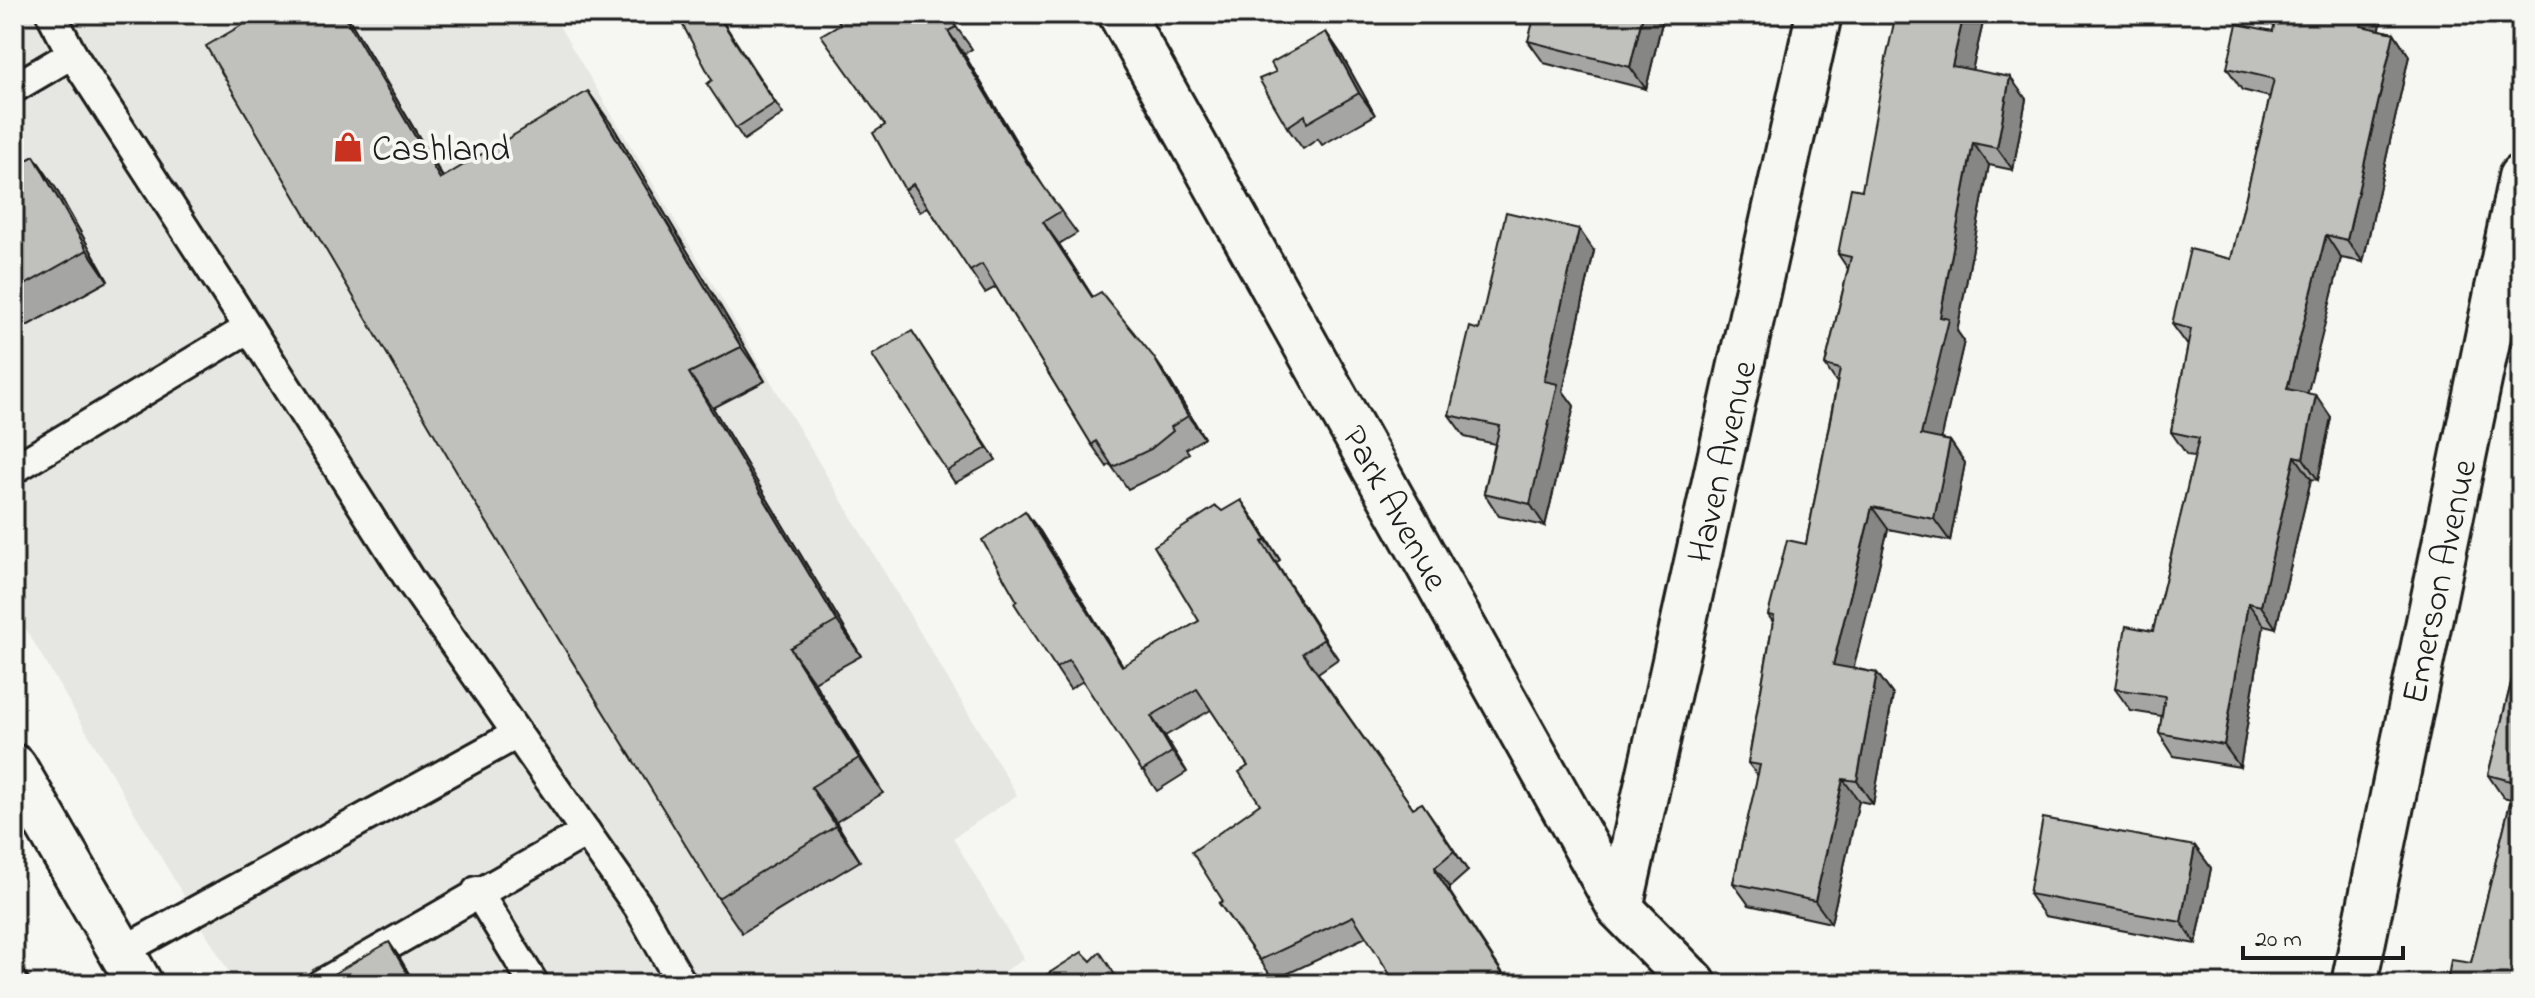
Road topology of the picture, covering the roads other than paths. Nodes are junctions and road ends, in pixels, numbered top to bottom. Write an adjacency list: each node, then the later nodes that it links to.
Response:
1 (51, 14): 4 (lane)
2 (1121, 14): 13 (street, Park Avenue)
3 (1819, 14): 13 (street, Haven Avenue)
4 (72, 54): 5 (lane); 7 (lane)
5 (14, 88)
6 (2521, 177): 19 (street, Emerson Avenue)
7 (249, 328): 8 (lane); 9 (lane)
8 (14, 469)
9 (517, 734): 11 (lane); 14 (lane)
10 (14, 767): 14 (street)
11 (586, 832): 12 (lane); 17 (lane)
12 (477, 891): 15 (lane); 16 (lane)
13 (1620, 908): 18 (street, Park Avenue)
14 (131, 968)
15 (321, 984)
16 (534, 984)
17 (682, 984)
18 (1694, 984)
19 (2354, 984)

